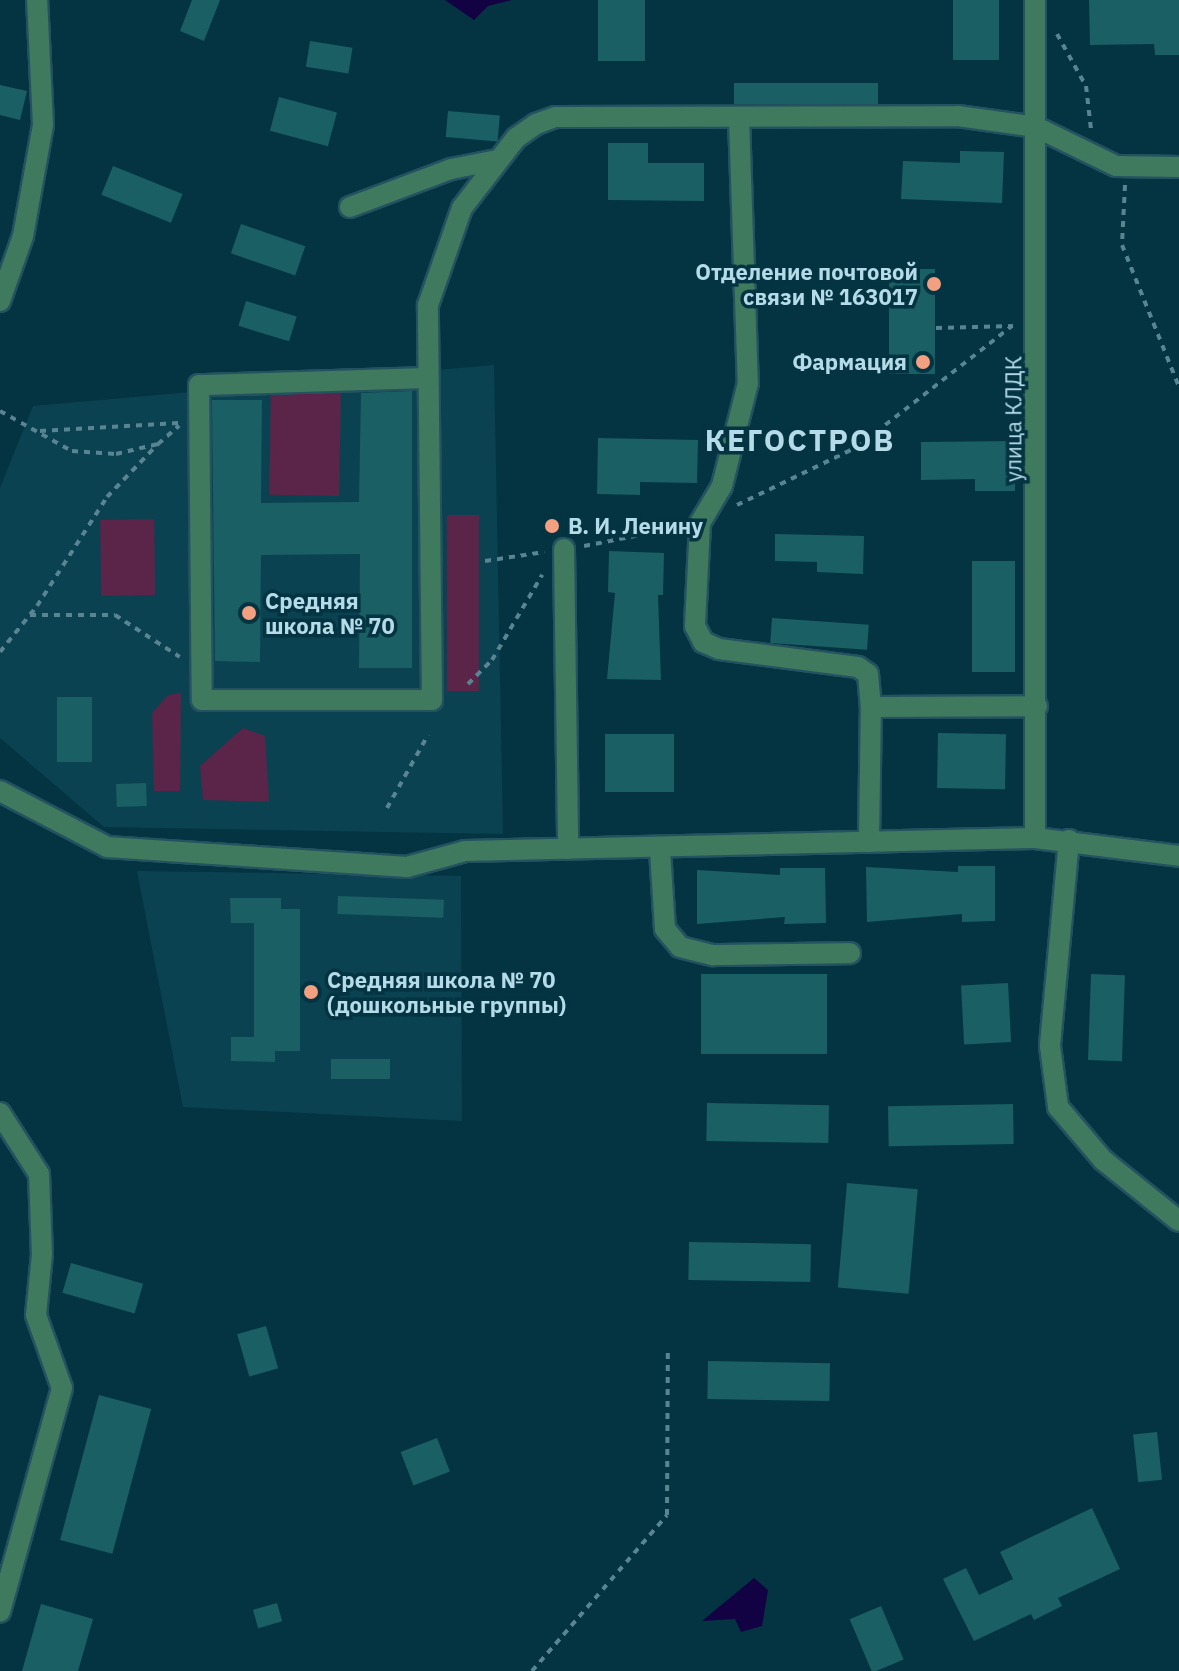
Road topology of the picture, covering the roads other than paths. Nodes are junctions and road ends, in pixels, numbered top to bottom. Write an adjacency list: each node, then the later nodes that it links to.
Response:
1 (37, 0): 8 (street)
2 (1035, 0): 4 (street, улица КЛДК)
3 (739, 118): 4 (street); 5 (street); 12 (street)
4 (1036, 127): 6 (street); 11 (street, улица КЛДК)
5 (497, 160): 7 (street); 9 (street)
6 (1179, 167)
7 (350, 207)
8 (0, 301)
9 (425, 378): 9 (street)
10 (564, 549): 17 (street)
11 (1037, 706): 12 (street); 14 (street, улица КЛДК)
12 (871, 707): 16 (street)
13 (0, 791): 17 (street)
14 (1035, 838): 15 (street); 16 (street)
15 (1069, 840): 19 (street); 22 (street)
16 (869, 842): 18 (street)
17 (568, 849): 18 (street)
18 (660, 850): 20 (street)
19 (1179, 856)
20 (850, 953)
21 (0, 1113): 23 (street)
22 (1179, 1221)
23 (0, 1612)

